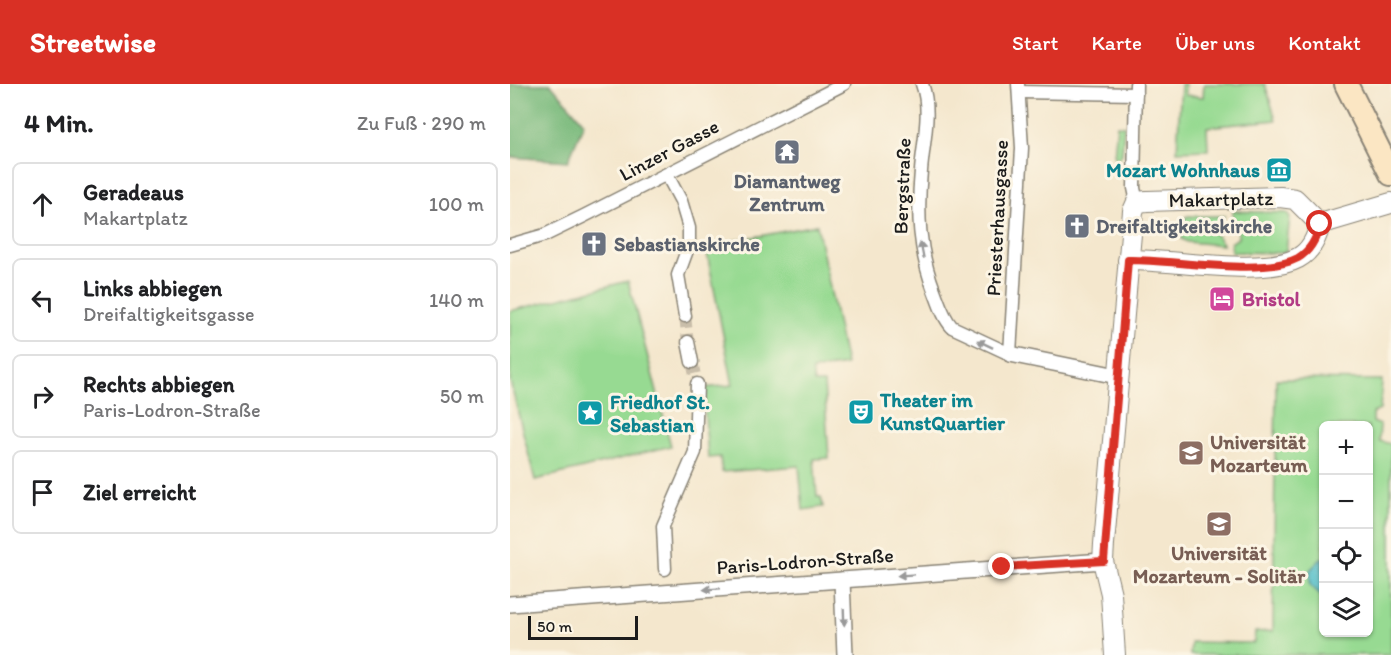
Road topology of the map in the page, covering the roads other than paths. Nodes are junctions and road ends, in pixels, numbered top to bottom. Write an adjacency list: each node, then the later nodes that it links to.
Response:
1 (844, 84): 7 (street, Linzer Gasse)
2 (922, 84): 15 (street, Bergstraße, one-way to 2)
3 (1346, 84): 6 (main road)
4 (1019, 88): 5 (street); 15 (street, Priesterhausgasse)
5 (1136, 89): 8 (street)
6 (1391, 174)
7 (667, 175): 11 (street, Linzer Gasse); 13 (street)
8 (1137, 202): 10 (street, Makartplatz); 12 (street)
9 (1391, 202): 10 (street)
10 (1320, 224): 12 (street)
11 (510, 246)
12 (1128, 260): 17 (street)
13 (685, 316)
14 (688, 342): 16 (street)
15 (1010, 354): 17 (street, Bergstraße)
16 (692, 362)
17 (1117, 376): 19 (street)
18 (697, 384): 20 (street)
19 (1104, 552): 21 (street, Paris-Lodron-Straße, one-way to 21); 24 (street)
20 (665, 569)
21 (842, 580): 22 (street, Paris-Lodron-Straße, one-way to 22); 23 (street, one-way to 23)
22 (510, 604)
23 (845, 655)
24 (1115, 655)

